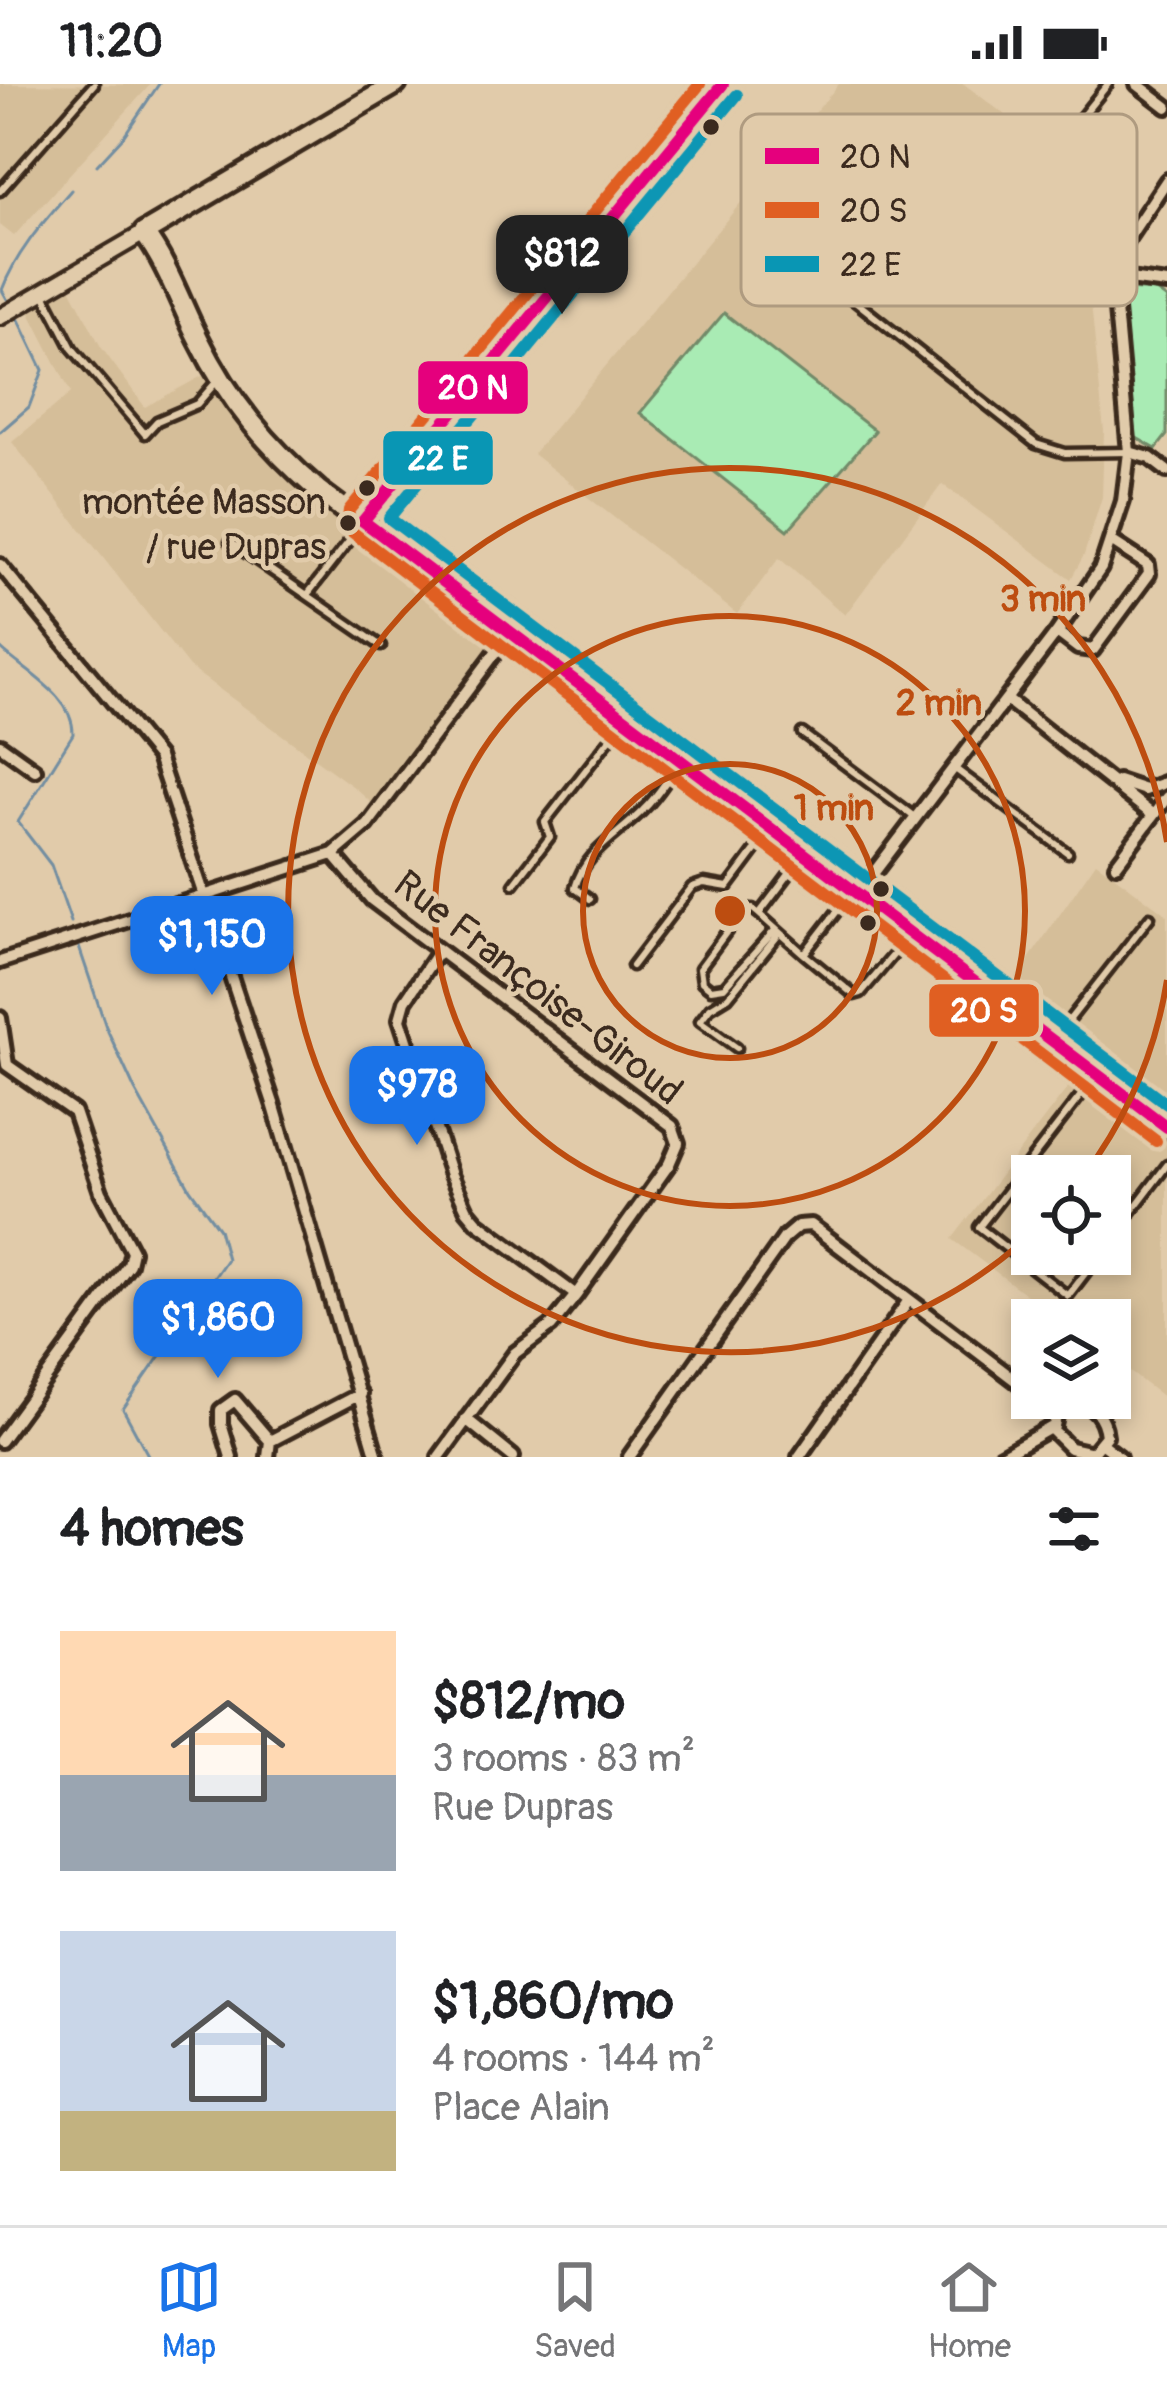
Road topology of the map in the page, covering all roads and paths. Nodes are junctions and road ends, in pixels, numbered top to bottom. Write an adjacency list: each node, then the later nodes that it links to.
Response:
1 (94, 84): 9 (lane)
2 (396, 84): 11 (main road)
3 (723, 84): 21 (street)
4 (1108, 84): 7 (lane)
5 (1137, 84): 6 (street)
6 (1167, 107)
7 (1084, 114)
8 (1167, 180): 10 (street)
9 (0, 191)
10 (1137, 224)
11 (144, 233): 14 (street); 18 (main road)
12 (1137, 280): 13 (street)
13 (1167, 284)
14 (42, 291): 17 (street); 18 (lane)
15 (861, 306): 19 (lane)
16 (1116, 306): 19 (street)
17 (0, 317)
18 (219, 378): 21 (main road)
19 (1129, 452): 20 (street); 22 (street)
20 (1167, 471)
21 (363, 521): 25 (lane); 27 (main road)
22 (1111, 541): 26 (street); 26 (street)
23 (230, 542): 25 (lane)
24 (0, 565): 48 (street)
25 (307, 595): 28 (lane)
26 (1058, 632): 29 (street)
27 (510, 633): 30 (main road); 43 (street)
28 (381, 646)
29 (1006, 699): 34 (street); 36 (street)
30 (625, 719): 33 (main road); 46 (lane)
31 (802, 733): 40 (lane)
32 (0, 745): 35 (street)
33 (681, 761): 41 (main road); 49 (lane)
34 (954, 768): 40 (street); 42 (lane)
35 (34, 770)
36 (1109, 778): 37 (street); 39 (street)
37 (1167, 782)
38 (1167, 796): 39 (street)
39 (1153, 815): 45 (street)
40 (916, 818): 47 (street)
41 (771, 829): 44 (main road); 57 (lane)
42 (1068, 853)
43 (333, 854): 48 (street); 54 (street, Rue Françoise-Giroud)
44 (805, 854): 47 (main road); 50 (lane)
45 (1116, 865)
46 (514, 884)
47 (854, 890): 53 (main road); 55 (lane)
48 (203, 895): 56 (street); 73 (street)
49 (590, 899)
50 (759, 914): 52 (lane); 52 (lane)
51 (1150, 916): 59 (lane)
52 (778, 931): 55 (lane); 60 (lane)
53 (911, 934): 55 (lane); 59 (main road)
54 (438, 952): 70 (street); 70 (street, Rue Françoise-Giroud)
55 (804, 954)
56 (0, 962)
57 (632, 966)
58 (0, 1018): 79 (street)
59 (1053, 1040): 61 (main road)
60 (737, 1048)
61 (1097, 1074): 62 (main road); 63 (lane)
62 (1167, 1127)
63 (1035, 1155)
64 (1167, 1165): 66 (lane)
65 (1011, 1186): 67 (lane)
66 (1131, 1212)
67 (1011, 1252)
68 (1041, 1275): 69 (lane)
69 (1084, 1275)
70 (576, 1295): 74 (street, Rue Françoise-Giroud)
71 (909, 1300): 72 (street); 87 (street); 88 (street)
72 (1011, 1376)
73 (360, 1394): 78 (street); 84 (street)
74 (466, 1419): 85 (street, Rue Françoise-Giroud); 86 (street)
75 (1054, 1419): 77 (street)
76 (1100, 1419): 80 (street)
77 (1052, 1427): 81 (street); 89 (street)
78 (271, 1441): 82 (street); 83 (street)
79 (0, 1442)
80 (1102, 1444): 81 (street); 90 (street)
81 (1090, 1456)
82 (231, 1457)
83 (268, 1457)
84 (377, 1457)
85 (439, 1457)
86 (513, 1457)
87 (629, 1457)
88 (799, 1457)
89 (999, 1457)
90 (1119, 1457)

